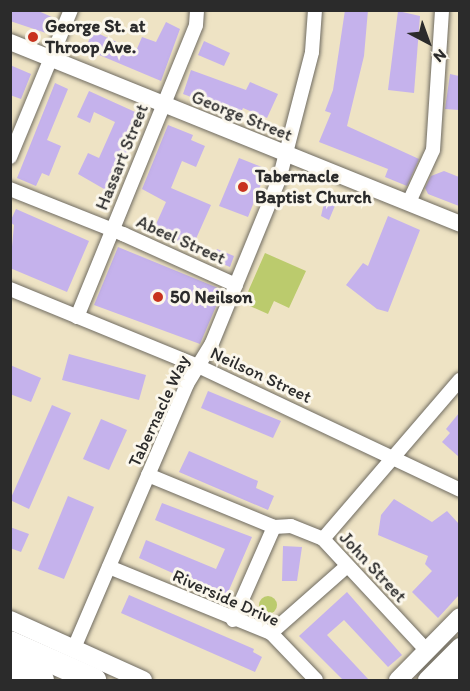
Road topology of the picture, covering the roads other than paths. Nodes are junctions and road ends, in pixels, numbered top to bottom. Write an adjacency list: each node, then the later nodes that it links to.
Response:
1 (71, 10): 6 (street)
2 (197, 10): 7 (street, Hassart Street)
3 (315, 10): 8 (street, Tabernacle Way)
4 (441, 10): 11 (street)
5 (10, 42): 6 (street, George Street)
6 (51, 59): 7 (street, George Street); 9 (street)
7 (163, 105): 8 (street, George Street); 13 (street, Hassart Street)
8 (285, 154): 11 (street, George Street); 14 (street, Tabernacle Way)
9 (10, 157)
10 (10, 189): 13 (street, Abeel Street)
11 (409, 202): 12 (street, George Street)
12 (459, 224)
13 (112, 230): 14 (street, Abeel Street); 16 (street, Hassart Street)
14 (236, 285): 17 (street, Tabernacle Way)
15 (10, 289): 16 (street, Neilson Street)
16 (77, 317): 17 (street, Neilson Street)
17 (198, 366): 19 (street, Neilson Street); 20 (street, Tabernacle Way)
18 (459, 380): 19 (street)
19 (393, 458): 21 (street, Neilson Street); 23 (street)
20 (148, 475): 22 (street, John Street); 25 (street, Tabernacle Way)
21 (459, 490)
22 (274, 527): 23 (street, John Street); 28 (street)
23 (323, 539): 24 (street, John Street)
24 (347, 566): 29 (street); 33 (street, John Street)
25 (109, 567): 28 (street, Riverside Drive); 32 (street, Tabernacle Way)
26 (459, 617): 33 (main road)
27 (10, 620): 32 (main road)
28 (233, 620): 29 (street, Riverside Drive)
29 (272, 633): 39 (street, Riverside Drive)
30 (10, 643): 37 (highway)
31 (459, 647): 41 (main road)
32 (74, 648): 38 (main road)
33 (427, 651): 40 (main road)
34 (10, 666): 36 (highway)
35 (459, 667): 42 (main road)
36 (42, 681)
37 (94, 681)
38 (143, 681)
39 (316, 681)
40 (398, 681)
41 (427, 681)
42 (446, 681)

